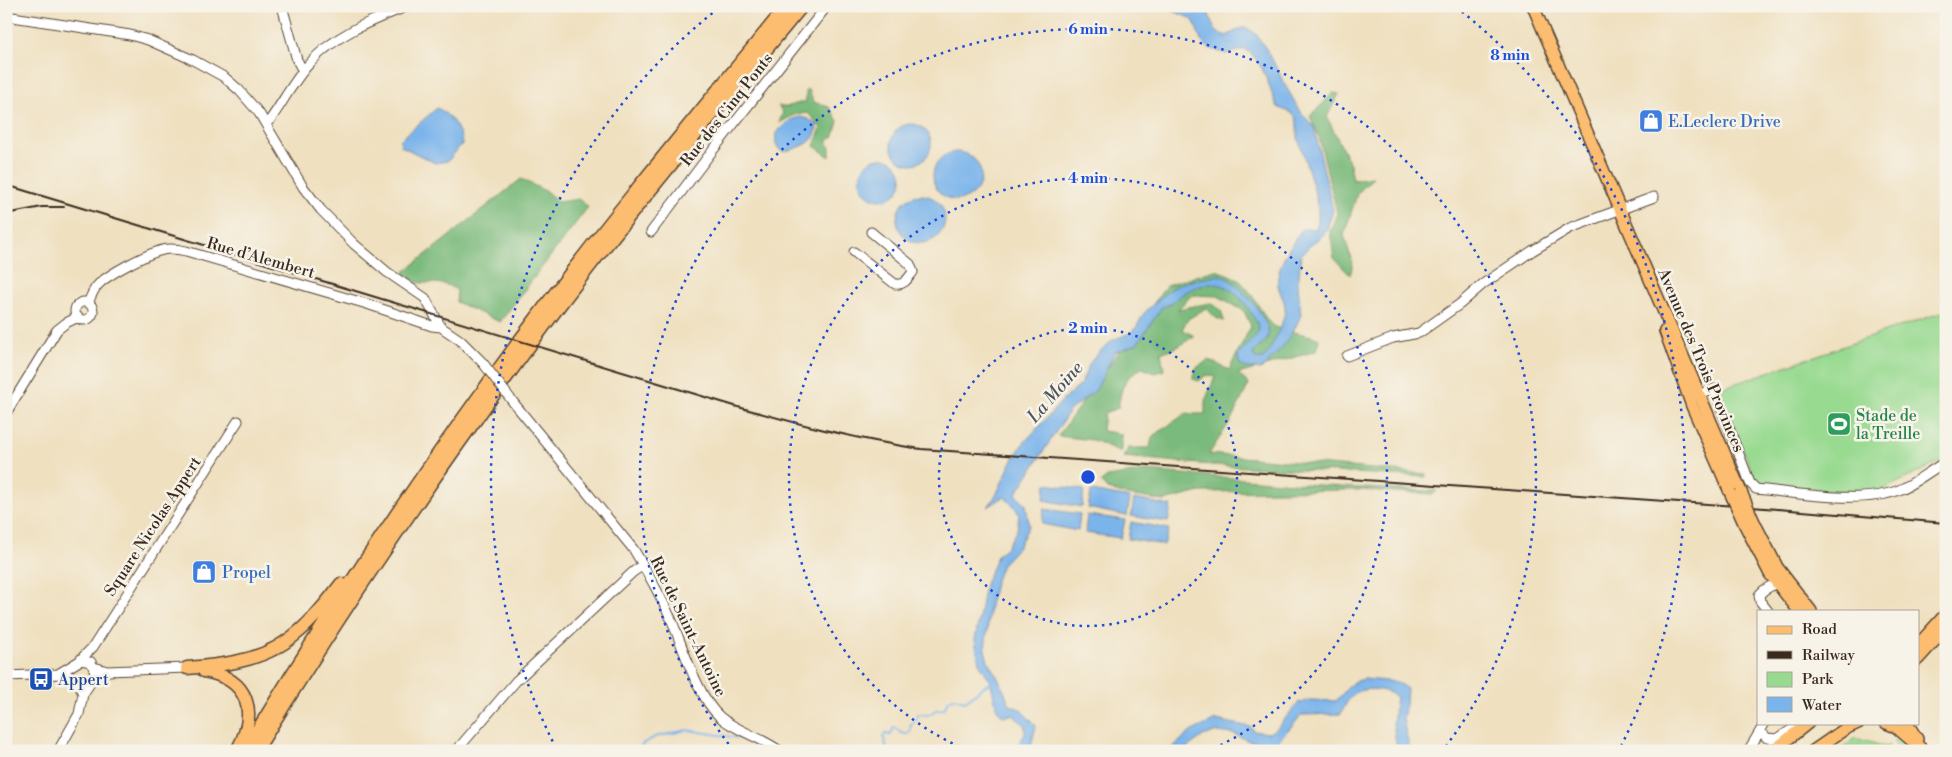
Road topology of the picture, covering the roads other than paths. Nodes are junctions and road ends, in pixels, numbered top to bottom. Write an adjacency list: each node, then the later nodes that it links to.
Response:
1 (282, 6): 8 (street)
2 (408, 6): 8 (street)
3 (788, 6): 25 (highway)
4 (802, 6): 54 (highway)
5 (826, 6): 12 (street, Rue des Cinq Ponts)
6 (1532, 6): 11 (main road, Avenue des Trois Provinces)
7 (6, 16): 9 (street)
8 (303, 71): 9 (street)
9 (266, 123): 16 (street)
10 (1654, 197): 11 (street)
11 (1620, 210): 14 (main road, Avenue des Trois Provinces); 17 (street)
12 (652, 232)
13 (871, 232): 15 (street)
14 (1634, 242): 18 (main road, Avenue des Trois Provinces); 19 (main road, Avenue des Trois Provinces)
15 (854, 252)
16 (441, 327): 20 (street, Rue d’Alembert); 26 (street, Rue de Saint-Antoine, bridge)
17 (1347, 356)
18 (1700, 394): 19 (street); 22 (street); 23 (main road, Avenue des Trois Provinces)
19 (1692, 406): 23 (main road, Avenue des Trois Provinces)
20 (6, 413)
21 (238, 421): 34 (street, Square Nicolas Appert)
22 (1946, 462)
23 (1736, 492): 24 (main road, bridge)
24 (1750, 524): 27 (main road); 30 (main road)
25 (384, 532): 38 (highway); 53 (highway)
26 (644, 565): 55 (street); 56 (street, Rue de Saint-Antoine)
27 (1776, 583): 28 (street); 29 (main road)
28 (1767, 610)
29 (1798, 610)
30 (1810, 610)
31 (1946, 614): 33 (main road)
32 (1946, 628): 35 (main road)
33 (1920, 643)
34 (93, 647): 36 (street, Square Nicolas Appert); 37 (street, Square Nicolas Appert)
35 (1920, 656)
36 (76, 663): 37 (street); 40 (street, Square Nicolas Appert); 43 (street)
37 (93, 665): 39 (street); 42 (street)
38 (187, 668): 39 (street); 52 (highway)
39 (107, 671): 42 (street)
40 (58, 674): 41 (street); 43 (street)
41 (6, 676)
42 (92, 679): 43 (street); 44 (street)
43 (75, 680): 44 (street)
44 (83, 694): 51 (street)
45 (1799, 724): 50 (street)
46 (1807, 724): 58 (main road)
47 (1856, 724): 59 (main road)
48 (1888, 724): 60 (main road)
49 (1908, 724): 60 (main road)
50 (1762, 727): 57 (street)
51 (58, 751)
52 (237, 751)
53 (245, 751)
54 (256, 751)
55 (456, 751)
56 (780, 751)
57 (1748, 751)
58 (1773, 751)
59 (1813, 751)
60 (1925, 751)

